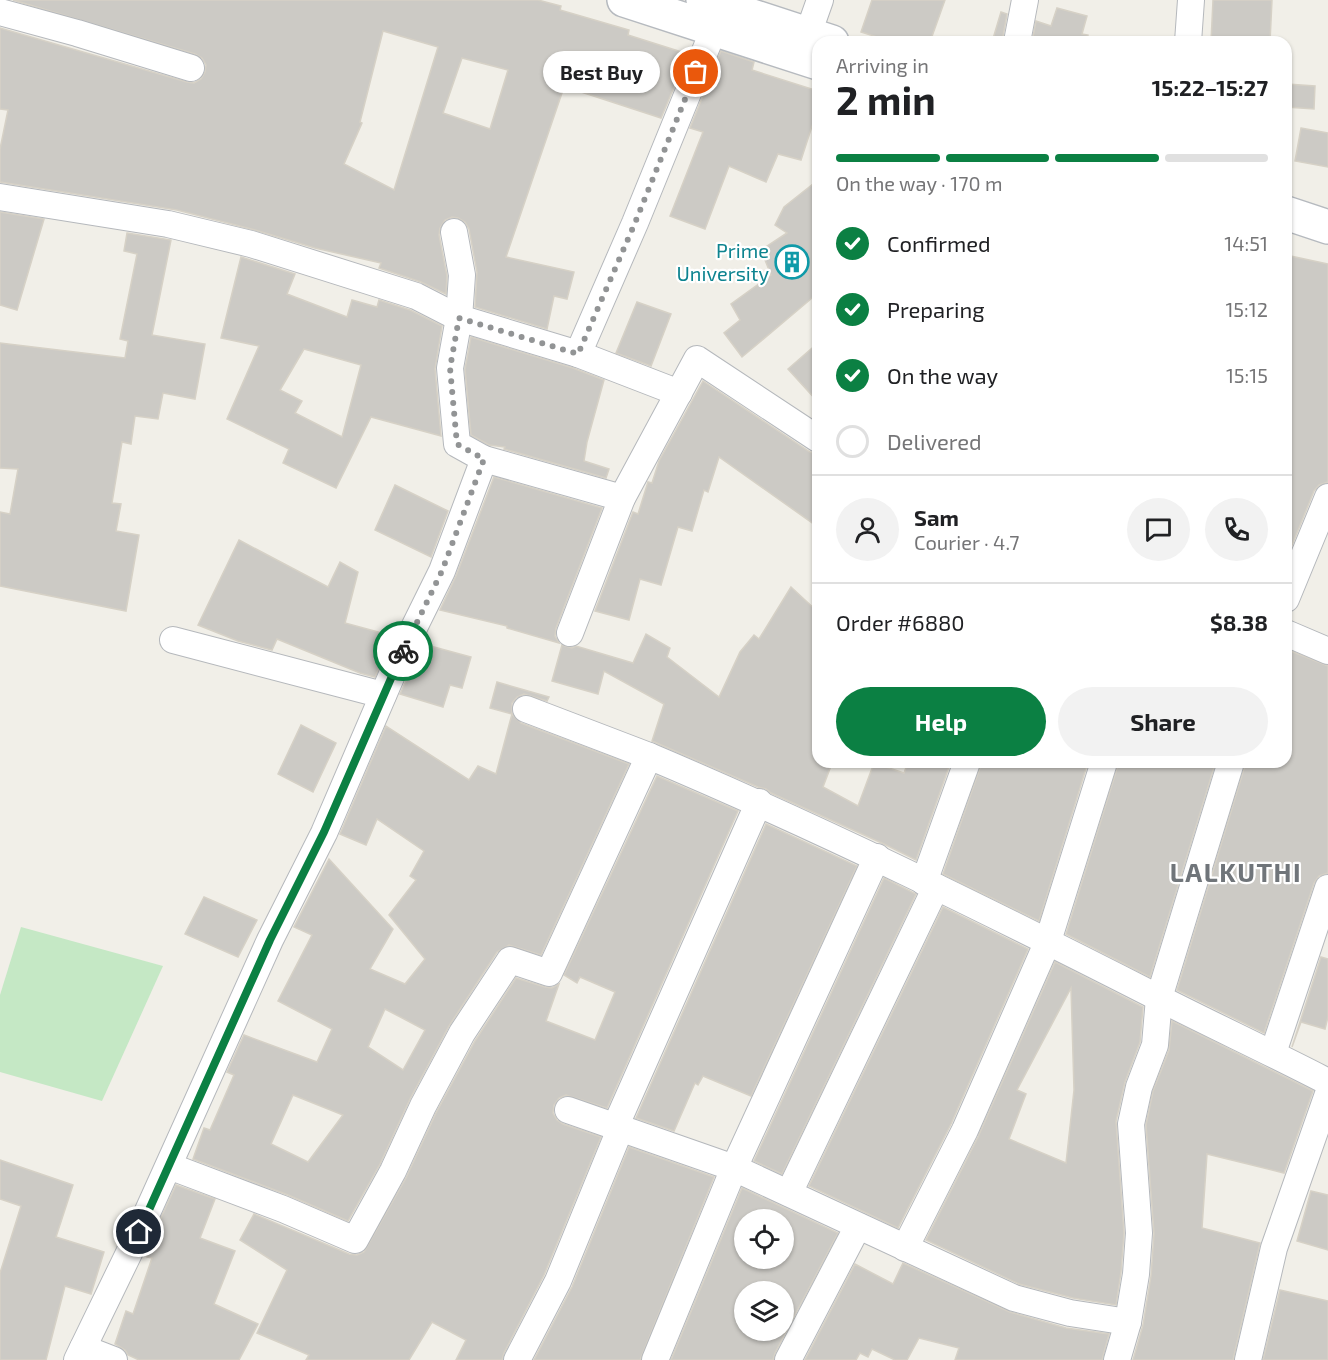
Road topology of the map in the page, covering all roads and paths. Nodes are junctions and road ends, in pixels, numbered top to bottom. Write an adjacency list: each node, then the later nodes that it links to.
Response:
1 (624, 0): 6 (main road)
2 (820, 0): 7 (street)
3 (1191, 0): 9 (street)
4 (1020, 1): 8 (street)
5 (0, 12): 11 (street)
6 (708, 15): 10 (main road); 19 (street)
7 (819, 36)
8 (1017, 36)
9 (1188, 36)
10 (812, 44)
11 (191, 68)
12 (0, 197): 18 (street)
13 (1328, 204): 14 (main road)
14 (1292, 207)
15 (1292, 211): 16 (main road)
16 (1328, 227)
17 (454, 232): 18 (street)
18 (459, 318): 19 (street); 22 (street)
19 (578, 354): 20 (street)
20 (679, 393): 21 (street); 24 (street)
21 (812, 435)
22 (484, 459): 24 (street); 30 (street)
23 (1328, 497): 25 (street)
24 (622, 498): 26 (street)
25 (1292, 584)
26 (570, 633)
27 (1292, 636): 29 (street)
28 (173, 640): 30 (street)
29 (1328, 651)
30 (383, 695): 47 (street)
31 (526, 709): 32 (street)
32 (649, 756): 36 (street); 47 (street)
33 (965, 768): 38 (street)
34 (1102, 768): 40 (street)
35 (1229, 768): 41 (street)
36 (759, 802): 37 (street); 46 (street)
37 (877, 857): 38 (street); 48 (street)
38 (930, 885): 40 (street); 49 (street)
39 (1328, 888): 42 (street)
40 (1048, 940): 41 (street); 51 (street)
41 (1159, 999): 42 (street); 52 (street)
42 (1273, 1053): 43 (street)
43 (1328, 1082)
44 (1328, 1094): 59 (street)
45 (568, 1110): 46 (street)
46 (619, 1126): 48 (street); 55 (street)
47 (169, 1166): 53 (street)
48 (734, 1168): 49 (street); 56 (street)
49 (789, 1193): 50 (street)
50 (858, 1226): 51 (street); 57 (street)
51 (905, 1248): 52 (street)
52 (1128, 1322): 58 (street)
53 (80, 1354): 54 (street)
54 (114, 1360)
55 (517, 1360)
56 (655, 1360)
57 (788, 1360)
58 (1117, 1360)
59 (1248, 1360)

